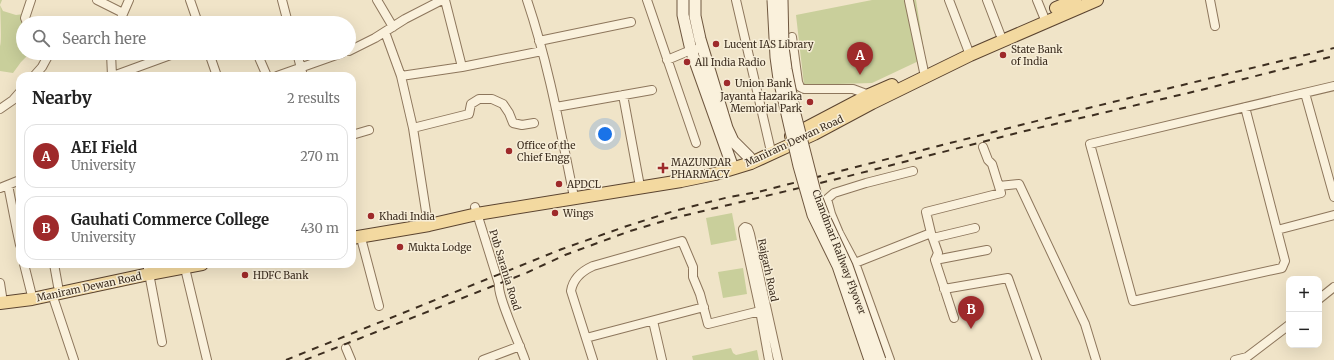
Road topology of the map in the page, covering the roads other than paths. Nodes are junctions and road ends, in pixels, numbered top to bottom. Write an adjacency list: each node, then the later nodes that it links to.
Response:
1 (32, 0): 25 (street)
2 (97, 0): 24 (street)
3 (128, 0): 24 (street)
4 (190, 0): 27 (street)
5 (282, 0): 28 (street)
6 (377, 0): 32 (street)
7 (442, 0): 23 (street)
8 (445, 0): 51 (street)
9 (527, 0): 36 (street)
10 (647, 0): 49 (street)
11 (683, 0): 40 (main road)
12 (694, 0): 38 (main road)
13 (736, 0): 75 (street)
14 (773, 0): 131 (main road, Chandmari Railway Flyover, bridge)
15 (782, 0): 132 (main road, Chandmari Railway Flyover, bridge)
16 (949, 0): 41 (street)
17 (988, 0): 34 (street)
18 (1037, 0): 29 (street)
19 (1075, 0): 29 (main road, Maniram Dewan Road)
20 (1097, 0): 29 (main road, Maniram Dewan Road)
21 (1210, 0): 31 (street)
22 (908, 1): 59 (street)
23 (429, 3): 32 (street)
24 (123, 13): 26 (street)
25 (26, 16)
26 (122, 16)
27 (196, 16)
28 (286, 16)
29 (1044, 18): 34 (main road, Maniram Dewan Road); 41 (main road, Maniram Dewan Road)
30 (631, 22): 36 (street)
31 (1215, 26)
32 (393, 27): 33 (street)
33 (385, 32): 37 (street); 60 (street)
34 (1000, 34): 41 (main road, Maniram Dewan Road)
35 (792, 37): 66 (street)
36 (540, 41): 39 (street)
37 (356, 47)
38 (703, 48): 40 (street); 77 (main road)
39 (542, 50): 51 (street); 67 (street)
40 (691, 50): 49 (street); 78 (main road)
41 (969, 53): 59 (main road, Maniram Dewan Road); 66 (main road, Maniram Dewan Road)
42 (46, 60): 52 (street)
43 (111, 60): 53 (street)
44 (157, 60): 54 (street)
45 (211, 60): 55 (street)
46 (260, 60): 56 (street)
47 (298, 60): 50 (street)
48 (321, 60): 50 (street)
49 (667, 60): 74 (street)
50 (300, 67): 57 (street); 58 (street)
51 (462, 67): 60 (street)
52 (38, 72)
53 (112, 72)
54 (123, 72)
55 (216, 72)
56 (265, 72)
57 (288, 72)
58 (302, 72)
59 (924, 72): 66 (main road, Maniram Dewan Road)
60 (401, 76): 71 (street)
61 (1334, 86): 63 (street)
62 (652, 90): 64 (street)
63 (1305, 93): 68 (street); 85 (street)
64 (623, 95): 67 (street); 80 (street)
65 (16, 97): 69 (street)
66 (871, 99): 75 (main road, Maniram Dewan Road); 77 (main road, Maniram Dewan Road)
67 (556, 107): 84 (street)
68 (1244, 107): 91 (street); 91 (street)
69 (0, 109)
70 (534, 123): 71 (street)
71 (414, 128): 88 (street)
72 (369, 130): 73 (street)
73 (356, 134)
74 (696, 144)
75 (770, 147): 77 (main road, Maniram Dewan Road)
76 (983, 147): 82 (street)
77 (750, 160): 78 (main road, Maniram Dewan Road)
78 (732, 165): 80 (main road, Maniram Dewan Road); 86 (main road, Maniram Dewan Road)
79 (913, 171): 98 (street)
80 (639, 181): 84 (main road, Maniram Dewan Road)
81 (16, 182): 83 (street)
82 (999, 186): 94 (street); 135 (street)
83 (4, 187): 89 (street)
84 (573, 192): 86 (main road, Maniram Dewan Road)
85 (1334, 198)
86 (476, 211): 88 (main road, Maniram Dewan Road); 93 (main road, Maniram Dewan Road); 120 (street, Pub Sarania Road)
87 (1334, 215): 91 (street)
88 (427, 218): 92 (main road, Maniram Dewan Road)
89 (16, 224)
90 (975, 228): 94 (street)
91 (1277, 230)
92 (356, 236)
93 (356, 236)
94 (932, 236): 97 (street); 98 (street)
95 (356, 239): 112 (street)
96 (987, 250): 97 (street)
97 (935, 260): 107 (street)
98 (855, 263): 133 (street)
99 (25, 268): 109 (street)
100 (54, 268): 108 (street)
101 (157, 268): 104 (main road, Maniram Dewan Road)
102 (170, 268): 104 (main road, Maniram Dewan Road)
103 (185, 268): 123 (street)
104 (148, 271): 108 (main road, Maniram Dewan Road); 119 (street)
105 (0, 283): 111 (street)
106 (1334, 287): 110 (street)
107 (944, 289): 115 (street); 134 (street)
108 (55, 290): 109 (main road, Maniram Dewan Road); 111 (main road, Maniram Dewan Road); 122 (street)
109 (30, 292): 111 (main road, Maniram Dewan Road)
110 (1322, 297)
111 (1, 299)
112 (379, 306)
113 (704, 307): 114 (street); 116 (street); 118 (street)
114 (760, 310): 129 (street, Rajgarh Road); 130 (street, Rajgarh Road)
115 (954, 318)
116 (653, 321): 118 (street); 128 (street)
117 (1286, 327): 136 (street)
118 (586, 338): 127 (street)
119 (162, 342)
120 (520, 346): 125 (street); 126 (street, Pub Sarania Road)
121 (346, 348): 124 (street)
122 (74, 360)
123 (208, 360)
124 (351, 360)
125 (483, 360)
126 (525, 360)
127 (593, 360)
128 (662, 360)
129 (769, 360)
130 (778, 360)
131 (870, 360)
132 (880, 360)
133 (890, 360)
134 (1037, 360)
135 (1096, 360)
136 (1235, 360)

